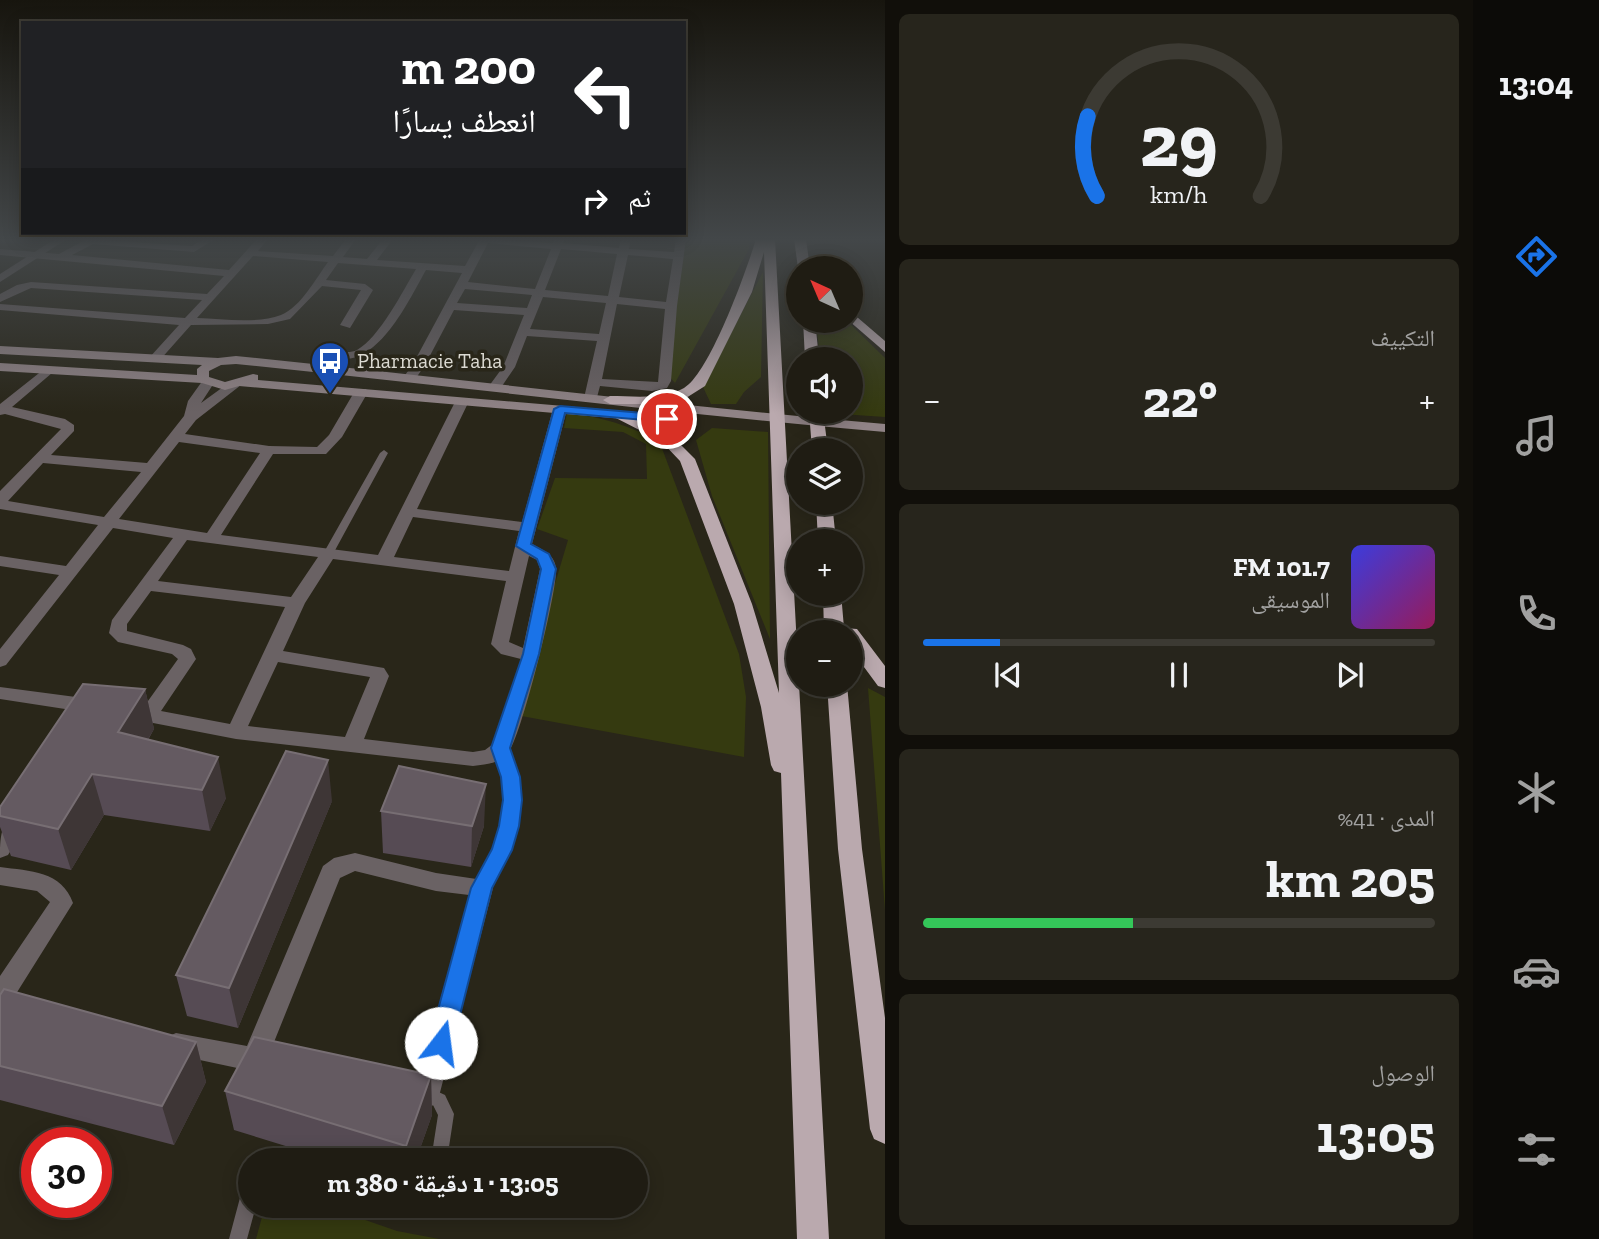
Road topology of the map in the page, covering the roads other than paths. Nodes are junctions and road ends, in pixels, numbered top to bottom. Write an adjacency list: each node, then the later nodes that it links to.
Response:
1 (209, 297): 17 (street)
2 (305, 297): 17 (street)
3 (363, 297): 18 (street)
4 (406, 297): 24 (street)
5 (455, 297): 13 (street)
6 (537, 297): 16 (street)
7 (584, 297): 12 (street)
8 (615, 297): 12 (street)
9 (673, 297): 14 (street)
10 (744, 297): 38 (highway)
11 (771, 297): 78 (highway)
12 (614, 300): 14 (street); 21 (street)
13 (450, 306): 16 (street); 30 (street)
14 (671, 306): 32 (street)
15 (0, 307): 17 (street)
16 (531, 312): 20 (street)
17 (188, 321): 25 (street)
18 (346, 325)
19 (863, 327): 22 (highway)
20 (523, 332): 21 (street); 34 (street)
21 (605, 338): 32 (street)
22 (885, 348)
23 (0, 350): 25 (main road)
24 (326, 354)
25 (155, 358): 26 (main road)
26 (218, 362): 27 (main road); 31 (main road)
27 (251, 363): 30 (main road); 33 (main road)
28 (0, 367): 29 (main road)
29 (48, 370): 31 (main road); 40 (street)
30 (409, 378): 34 (main road)
31 (206, 381): 33 (main road); 41 (street)
32 (594, 382): 36 (street)
33 (239, 384): 35 (main road); 41 (street)
34 (495, 386): 36 (main road)
35 (361, 392): 37 (main road); 46 (street)
36 (590, 398): 38 (main road)
37 (462, 401): 39 (main road); 51 (street)
38 (613, 408): 39 (main road); 43 (main road); 78 (highway)
39 (560, 409): 53 (street)
40 (1, 410): 48 (street)
41 (191, 417): 45 (street)
42 (885, 428): 43 (main road)
43 (861, 431): 44 (main road)
44 (885, 437)
45 (175, 438): 46 (street); 49 (street)
46 (269, 450): 55 (street)
47 (384, 453): 57 (lane)
48 (43, 459): 49 (street); 50 (street)
49 (151, 468): 52 (street)
50 (0, 502): 52 (street)
51 (407, 512): 53 (street); 59 (street)
52 (111, 522): 54 (street); 60 (street)
53 (528, 527): 56 (street)
54 (183, 536): 55 (street); 62 (street)
55 (211, 539): 57 (street)
56 (523, 546): 61 (street); 65 (street)
57 (328, 554): 59 (street); 63 (street)
58 (0, 561): 60 (street)
59 (383, 562): 61 (street)
60 (72, 572): 67 (street)
61 (515, 577): 65 (street)
62 (146, 585): 63 (street); 72 (street)
63 (296, 603): 66 (street)
64 (863, 650): 68 (highway)
65 (531, 654): 76 (street)
66 (272, 655): 74 (street); 75 (street)
67 (0, 661)
68 (885, 681)
69 (0, 693): 71 (street)
70 (838, 697): 88 (highway)
71 (92, 706): 72 (street); 73 (street)
72 (148, 715): 74 (street)
73 (78, 728)
74 (236, 732): 75 (street)
75 (351, 747): 76 (street)
76 (500, 748): 81 (lane)
77 (28, 805): 79 (street)
78 (794, 832): 92 (highway)
79 (0, 849)
80 (0, 876): 82 (street)
81 (482, 888): 84 (street); 87 (street)
82 (4, 1008)
83 (146, 1039): 84 (street)
84 (254, 1060): 85 (street)
85 (294, 1068)
86 (401, 1090): 87 (street)
87 (428, 1095): 89 (lane)
88 (885, 1129)
89 (441, 1148)
90 (244, 1218): 91 (lane)
91 (238, 1239)
92 (813, 1239)

